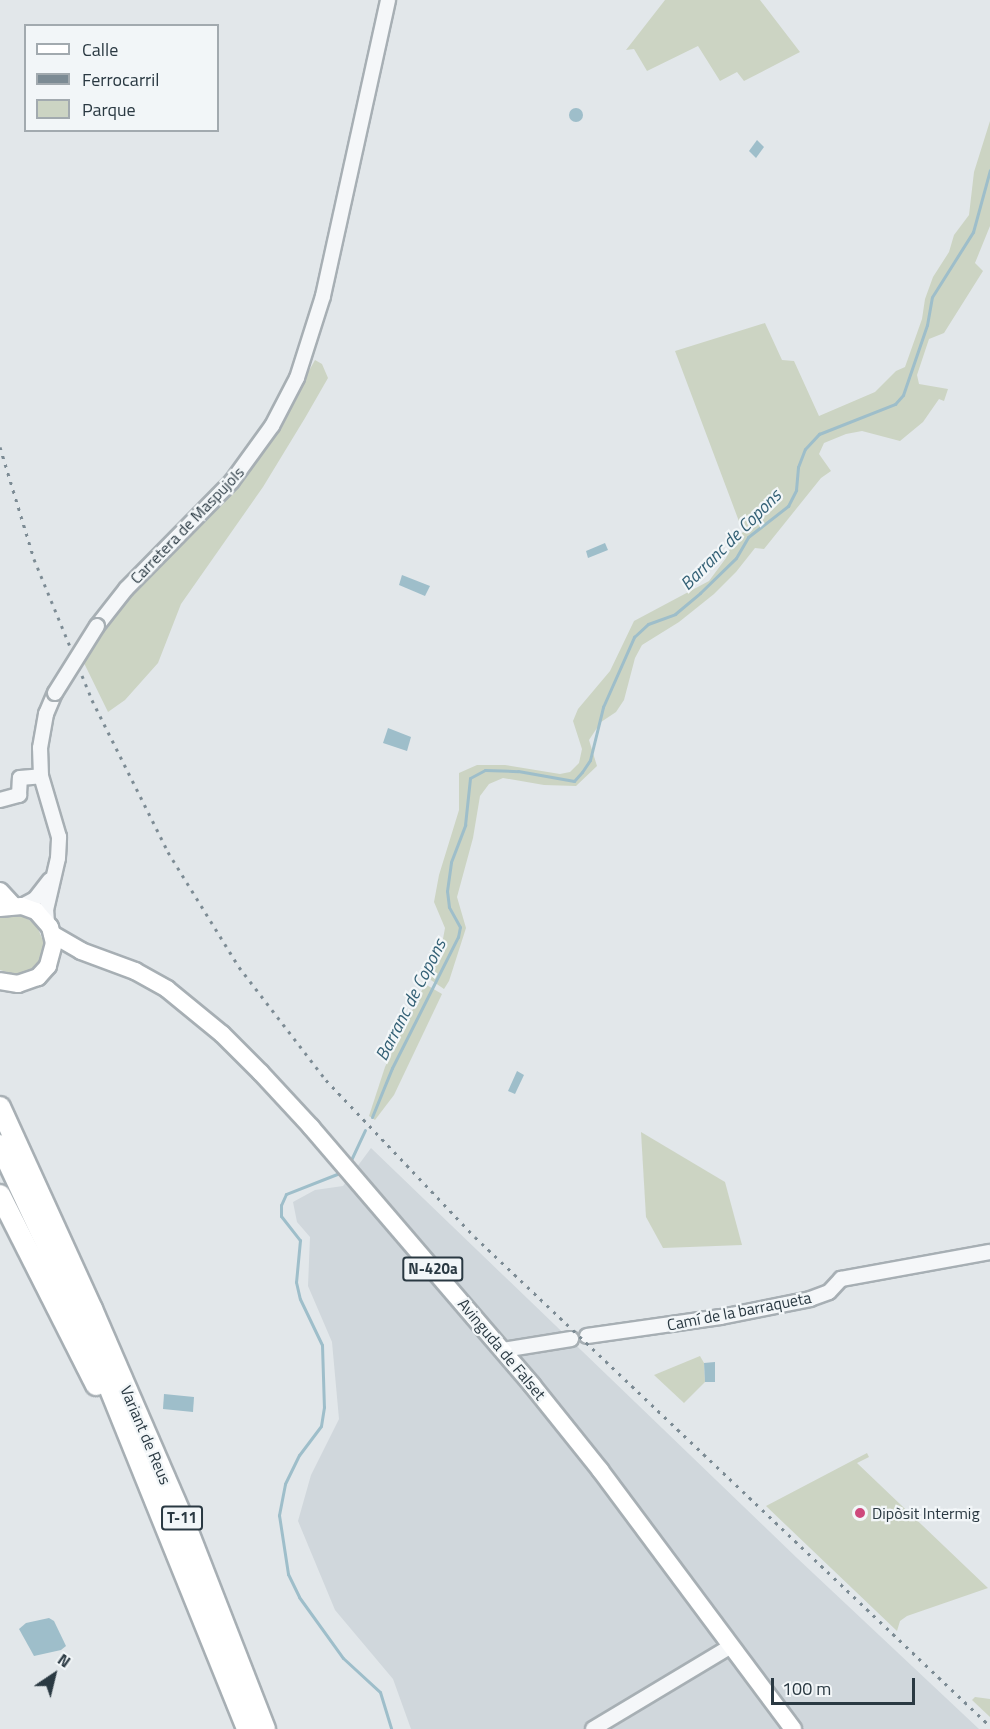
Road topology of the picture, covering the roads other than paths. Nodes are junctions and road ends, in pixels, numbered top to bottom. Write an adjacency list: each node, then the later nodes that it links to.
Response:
1 (388, 0): 2 (street, Carretera de Maspujols, bridge)
2 (41, 776): 3 (street); 4 (street, Carretera de Maspujols)
3 (0, 800)
4 (57, 868): 6 (street); 7 (street, Carretera de Maspujols)
5 (0, 891): 6 (main road, Avinguda de Falset)
6 (12, 906): 7 (main road, Avinguda de Falset)
7 (50, 928): 8 (main road, Avinguda de Falset / N-420a); 9 (main road)
8 (81, 951): 9 (main road); 18 (main road, Avinguda de Falset / N-420a)
9 (51, 960): 10 (main road)
10 (0, 981)
11 (0, 1107): 15 (highway, T-11)
12 (0, 1145): 15 (highway, T-11)
13 (0, 1195): 19 (highway)
14 (990, 1252): 16 (street, Camí de la barraqueta)
15 (87, 1315): 19 (highway, Variant de Reus / T-11); 22 (highway, Variant de Reus / T-11)
16 (587, 1336)
17 (571, 1339): 18 (street)
18 (503, 1350): 20 (main road, Avinguda de Falset / N-420a)
19 (147, 1480): 21 (highway, Variant de Reus / T-11)
20 (731, 1646): 23 (street); 24 (main road, Avinguda de Falset / N-420a)
21 (247, 1729)
22 (265, 1729)
23 (593, 1729)
24 (793, 1729)

